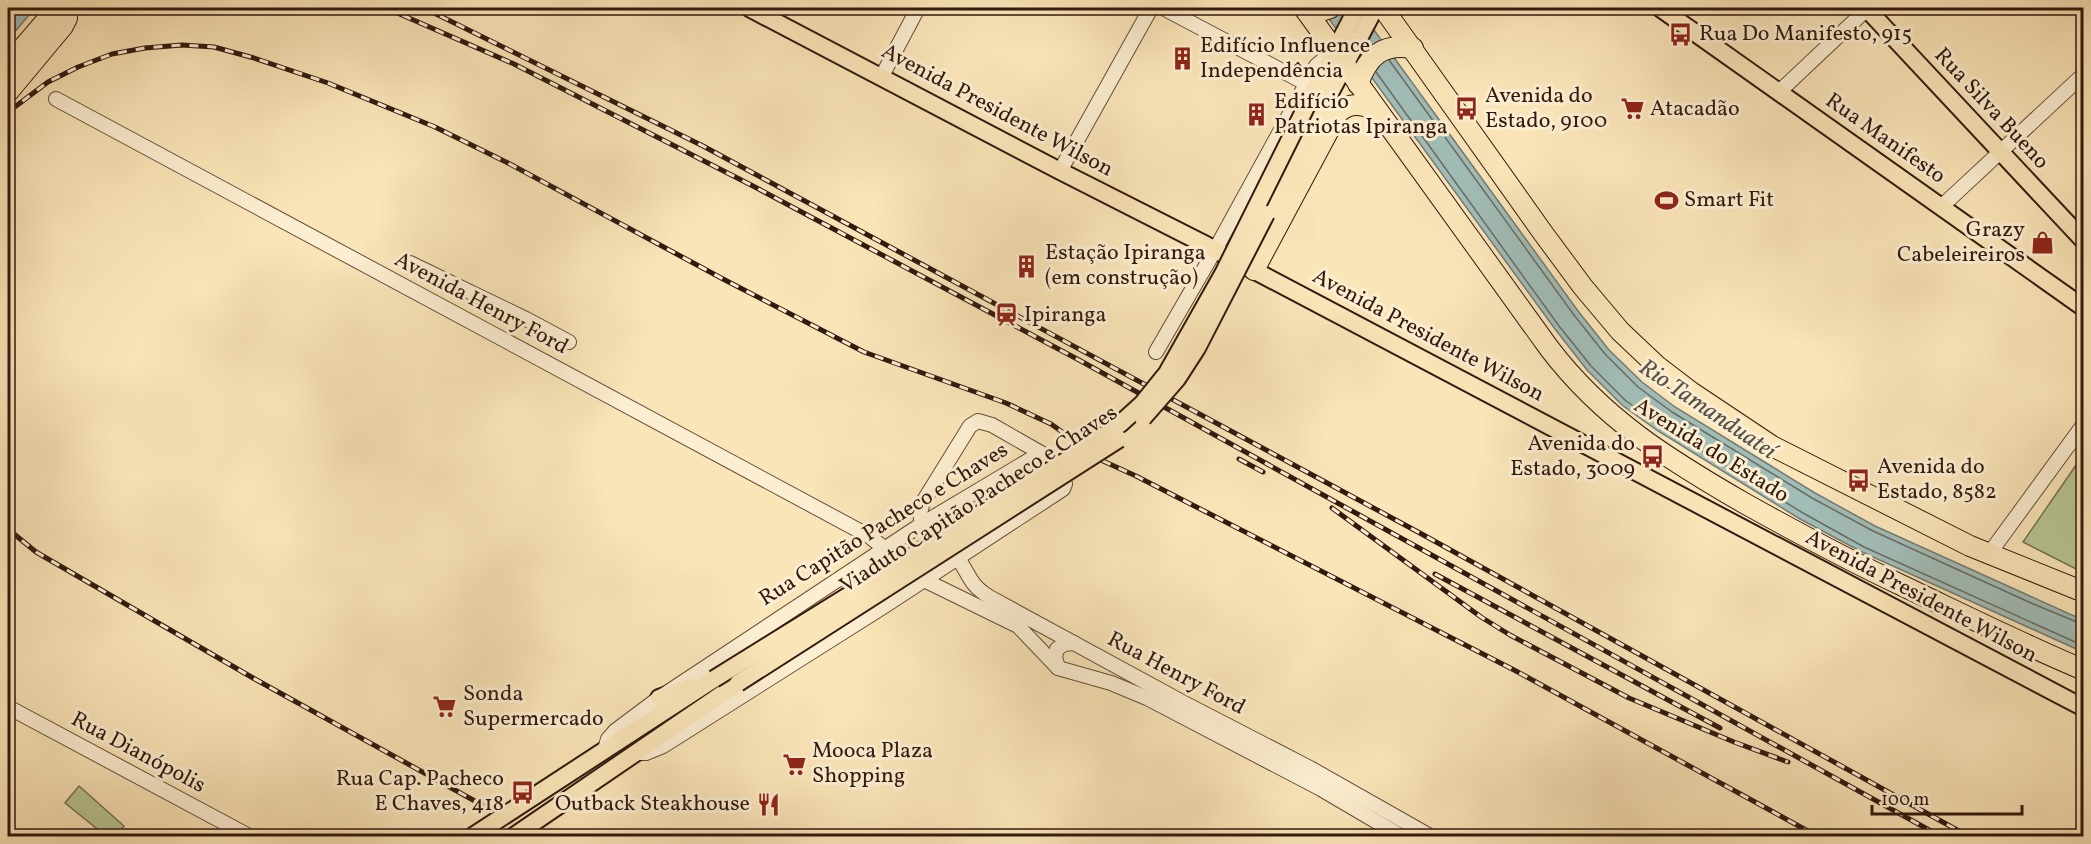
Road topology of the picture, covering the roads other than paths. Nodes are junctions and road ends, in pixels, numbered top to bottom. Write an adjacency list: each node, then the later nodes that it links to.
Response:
1 (57, 8): 16 (highway)
2 (66, 8): 20 (highway)
3 (749, 8): 18 (main road, Avenida Presidente Wilson)
4 (918, 8): 18 (street)
5 (1152, 8): 26 (street)
6 (1163, 8): 22 (street)
7 (1330, 8): 13 (highway)
8 (1357, 8): 15 (main road)
9 (1375, 8): 15 (main road)
10 (1383, 8): 14 (highway, Avenida do Estado)
11 (1660, 8): 21 (main road, Rua Manifesto)
12 (1867, 8): 21 (street); 25 (main road, Rua Silva Bueno)
13 (1306, 10): 15 (highway, Avenida do Estado)
14 (1413, 48): 19 (highway); 39 (highway, Avenida do Estado)
15 (1339, 58): 19 (highway, Avenida do Estado); 22 (main road, Viaduto Capitão Pacheco e Chaves)
16 (8, 65)
17 (2084, 74): 25 (street)
18 (882, 76): 26 (main road, Avenida Presidente Wilson)
19 (1360, 87): 22 (highway); 24 (highway, Avenida do Estado)
20 (8, 92)
21 (1779, 92): 27 (main road, Rua Manifesto)
22 (1314, 95): 29 (street); 46 (main road, Viaduto Capitão Pacheco e Chaves, bridge); 47 (main road, Viaduto Capitão Pacheco e Chaves, bridge)
23 (56, 99): 38 (street, Avenida Henry Ford)
24 (1378, 113): 31 (highway); 45 (highway, Avenida do Estado)
25 (2000, 152): 27 (street); 28 (main road, Rua Silva Bueno)
26 (1060, 171): 29 (main road, Avenida Presidente Wilson)
27 (1941, 207): 32 (main road, Rua Manifesto)
28 (2084, 241)
29 (1215, 250): 31 (main road, Avenida Presidente Wilson); 34 (street)
30 (410, 263): 33 (street)
31 (1254, 270): 50 (main road, Avenida Presidente Wilson)
32 (2084, 308)
33 (569, 342)
34 (1156, 352)
35 (2084, 424): 39 (street)
36 (1041, 453): 37 (street, Rua Capitão Pacheco e Chaves); 37 (street); 40 (street, Rua Capitão Pacheco e Chaves)
37 (922, 524): 38 (street, Rua Capitão Pacheco e Chaves); 40 (street, Rua Henry Ford)
38 (884, 548): 41 (street); 48 (street, Rua Capitão Pacheco e Chaves)
39 (1989, 554): 42 (highway, Avenida do Estado)
40 (957, 557): 41 (street, Rua Capitão Pacheco e Chaves); 43 (street, Rua Henry Ford)
41 (924, 580): 44 (street); 52 (street, Rua Capitão Pacheco e Chaves)
42 (2084, 592)
43 (1074, 643): 44 (street); 59 (street, Rua Henry Ford)
44 (1058, 668): 58 (street)
45 (2084, 670)
46 (714, 680): 48 (main road); 51 (main road, Rua Capitão Pacheco e Chaves)
47 (738, 683): 52 (main road, Rua Capitão Pacheco e Chaves)
48 (659, 698): 51 (street, Rua Capitão Pacheco e Chaves)
49 (8, 707): 53 (street, Rua Dianópolis)
50 (2084, 708)
51 (638, 720): 52 (main road); 54 (main road, Rua Capitão Pacheco e Chaves)
52 (631, 756): 57 (main road, Rua Capitão Pacheco e Chaves)
53 (223, 830): 55 (street, Rua Dianópolis)
54 (492, 830): 56 (main road, Rua Capitão Pacheco e Chaves)
55 (249, 837)
56 (474, 837)
57 (514, 837)
58 (1401, 837)
59 (1430, 837)

